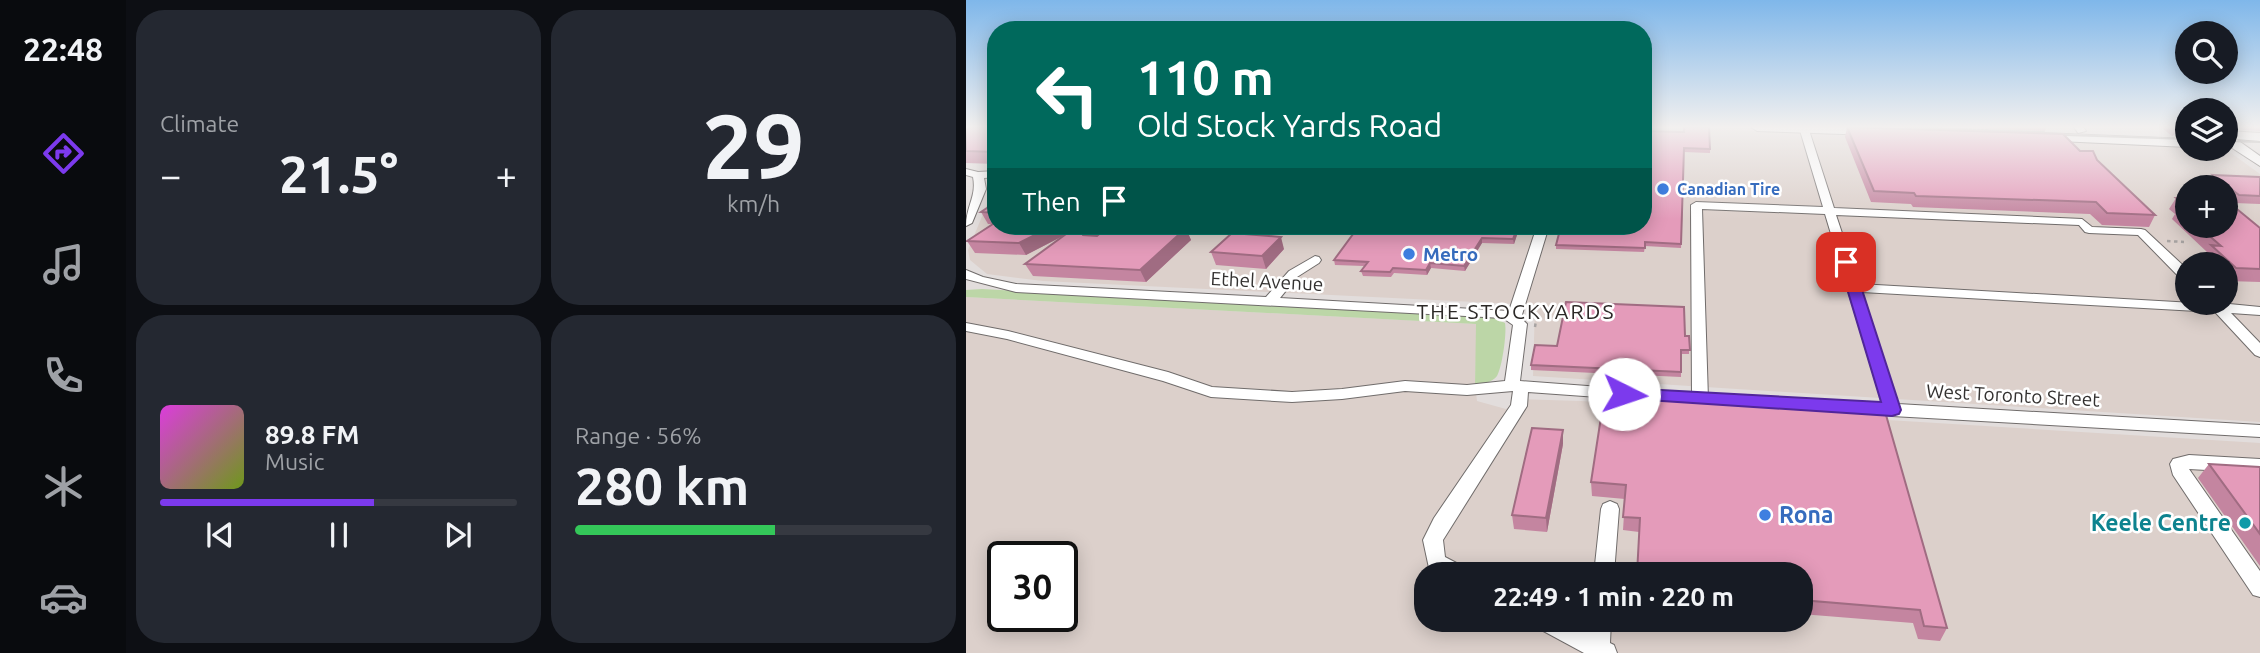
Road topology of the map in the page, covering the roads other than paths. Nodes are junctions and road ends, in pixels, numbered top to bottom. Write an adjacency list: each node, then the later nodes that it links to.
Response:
1 (1812, 157): 5 (street)
2 (966, 172): 4 (street)
3 (987, 174): 4 (street)
4 (978, 175): 6 (street)
5 (1829, 211): 9 (street); 11 (street); 20 (street)
6 (966, 223)
7 (1540, 235): 17 (street)
8 (1315, 260): 12 (street)
9 (2175, 266)
10 (966, 274): 12 (street, Ethel Avenue)
11 (1854, 288): 13 (street); 22 (street)
12 (1271, 300): 17 (street, Ethel Avenue)
13 (2175, 303)
14 (2238, 308): 15 (street)
15 (2260, 311)
16 (2225, 315): 19 (street)
17 (1514, 318): 20 (street)
18 (966, 327): 20 (street)
19 (2260, 352)
20 (1517, 387): 26 (street)
21 (1851, 407): 22 (street, West Toronto Street)
22 (1892, 410): 23 (street, West Toronto Street)
23 (2260, 431)
24 (2260, 466): 28 (street)
25 (1610, 509): 27 (street)
26 (1436, 562)
27 (1605, 562)
28 (2260, 588)
29 (1566, 632): 31 (street)
30 (1601, 632): 31 (street)
31 (1602, 651)

